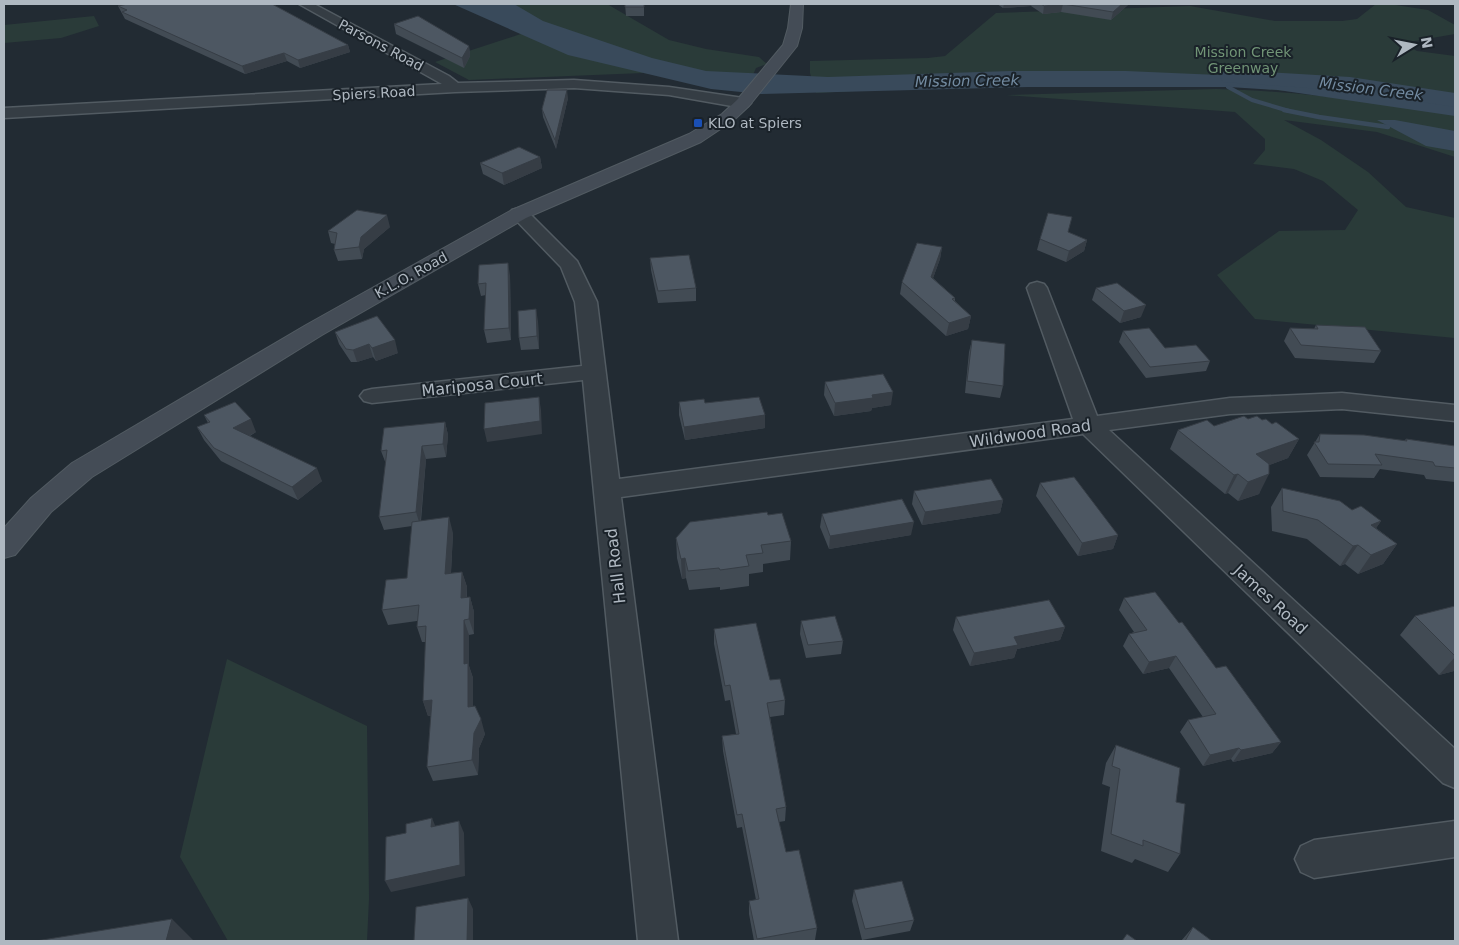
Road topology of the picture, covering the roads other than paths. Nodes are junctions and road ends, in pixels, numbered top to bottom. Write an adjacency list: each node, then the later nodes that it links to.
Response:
1 (305, 4): 3 (street, Parsons Road)
2 (797, 4): 4 (main road, K.L.O. Road)
3 (455, 88): 4 (street, Spiers Road); 5 (street, Spiers Road)
4 (743, 103): 6 (main road, K.L.O. Road)
5 (4, 114)
6 (519, 214): 8 (street, Hall Road); 13 (main road, K.L.O. Road)
7 (1036, 288): 11 (street)
8 (593, 372): 9 (street, Mariposa Court); 12 (street, Hall Road)
9 (372, 396)
10 (1455, 413): 11 (street, Wildwood Road)
11 (1088, 425): 12 (street, Wildwood Road); 14 (street, James Road)
12 (606, 490): 17 (street, Hall Road)
13 (4, 547)
14 (1455, 772)
15 (1455, 839): 16 (street)
16 (1314, 859)
17 (658, 941)

